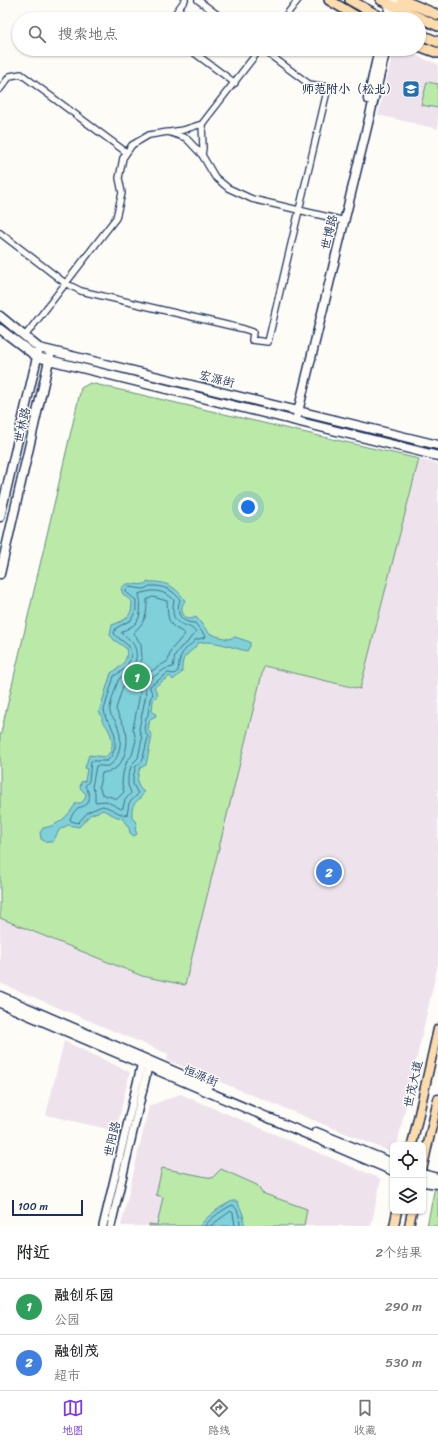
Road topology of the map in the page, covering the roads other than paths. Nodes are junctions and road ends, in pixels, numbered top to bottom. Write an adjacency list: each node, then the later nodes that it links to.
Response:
1 (185, 0): 8 (street)
2 (198, 0): 9 (street)
3 (298, 0): 10 (street)
4 (329, 0): 11 (highway)
5 (350, 0): 12 (highway)
6 (402, 0): 16 (highway)
7 (391, 2): 13 (main road); 14 (main road); 15 (highway)
8 (176, 12)
9 (214, 12)
10 (289, 12)
11 (349, 12)
12 (372, 12)
13 (387, 12)
14 (392, 12)
15 (411, 12)
16 (438, 15)
17 (426, 20): 18 (highway)
18 (438, 26)
19 (426, 37): 20 (highway)
20 (438, 42)
21 (426, 49): 22 (highway)
22 (438, 53)
23 (198, 56): 28 (street)
24 (255, 56): 28 (street)
25 (271, 56): 34 (street)
26 (377, 56): 35 (main road, 世博路)
27 (384, 56): 45 (main road, 世博路)
28 (234, 83): 30 (street)
29 (0, 89): 32 (street)
30 (202, 124): 31 (street); 33 (street)
31 (168, 132): 32 (street); 33 (street)
32 (126, 152): 37 (street)
33 (202, 156): 34 (street)
34 (300, 210): 35 (street); 37 (street)
35 (341, 220): 45 (main road, 世博路)
36 (0, 232): 37 (street)
37 (65, 282): 40 (street)
38 (0, 316): 40 (main road, 宏源街)
39 (0, 329): 43 (main road, 宏源街)
40 (25, 336): 41 (main road, 宏源街)
41 (39, 348): 42 (main road, 宏源街); 43 (main road, 世林路)
42 (52, 351): 44 (main road, 世林路); 45 (main road, 宏源街)
43 (37, 357): 44 (main road, 宏源街); 49 (main road, 世林路)
44 (50, 360): 46 (main road, 宏源街); 50 (main road, 世林路)
45 (296, 410): 46 (main road, 世博路); 47 (main road, 宏源街)
46 (294, 421): 48 (main road, 宏源街)
47 (438, 445)
48 (438, 456)
49 (0, 517)
50 (0, 574)
51 (0, 996): 54 (main road, 恒源街)
52 (0, 1003): 54 (main road, 恒源街)
53 (438, 1029): 56 (main road, 世茂大道)
54 (145, 1062): 58 (main road, 恒源街); 59 (main road, 恒源街); 66 (street, 世阳路); 67 (street, 世阳路)
55 (438, 1099): 57 (main road)
56 (413, 1142)
57 (426, 1153)
58 (390, 1162)
59 (390, 1170)
60 (426, 1175): 61 (main road)
61 (438, 1178)
62 (426, 1182): 63 (main road)
63 (438, 1184)
64 (396, 1214): 68 (main road)
65 (411, 1214): 69 (main road)
66 (103, 1226)
67 (111, 1226)
68 (394, 1226)
69 (409, 1226)

